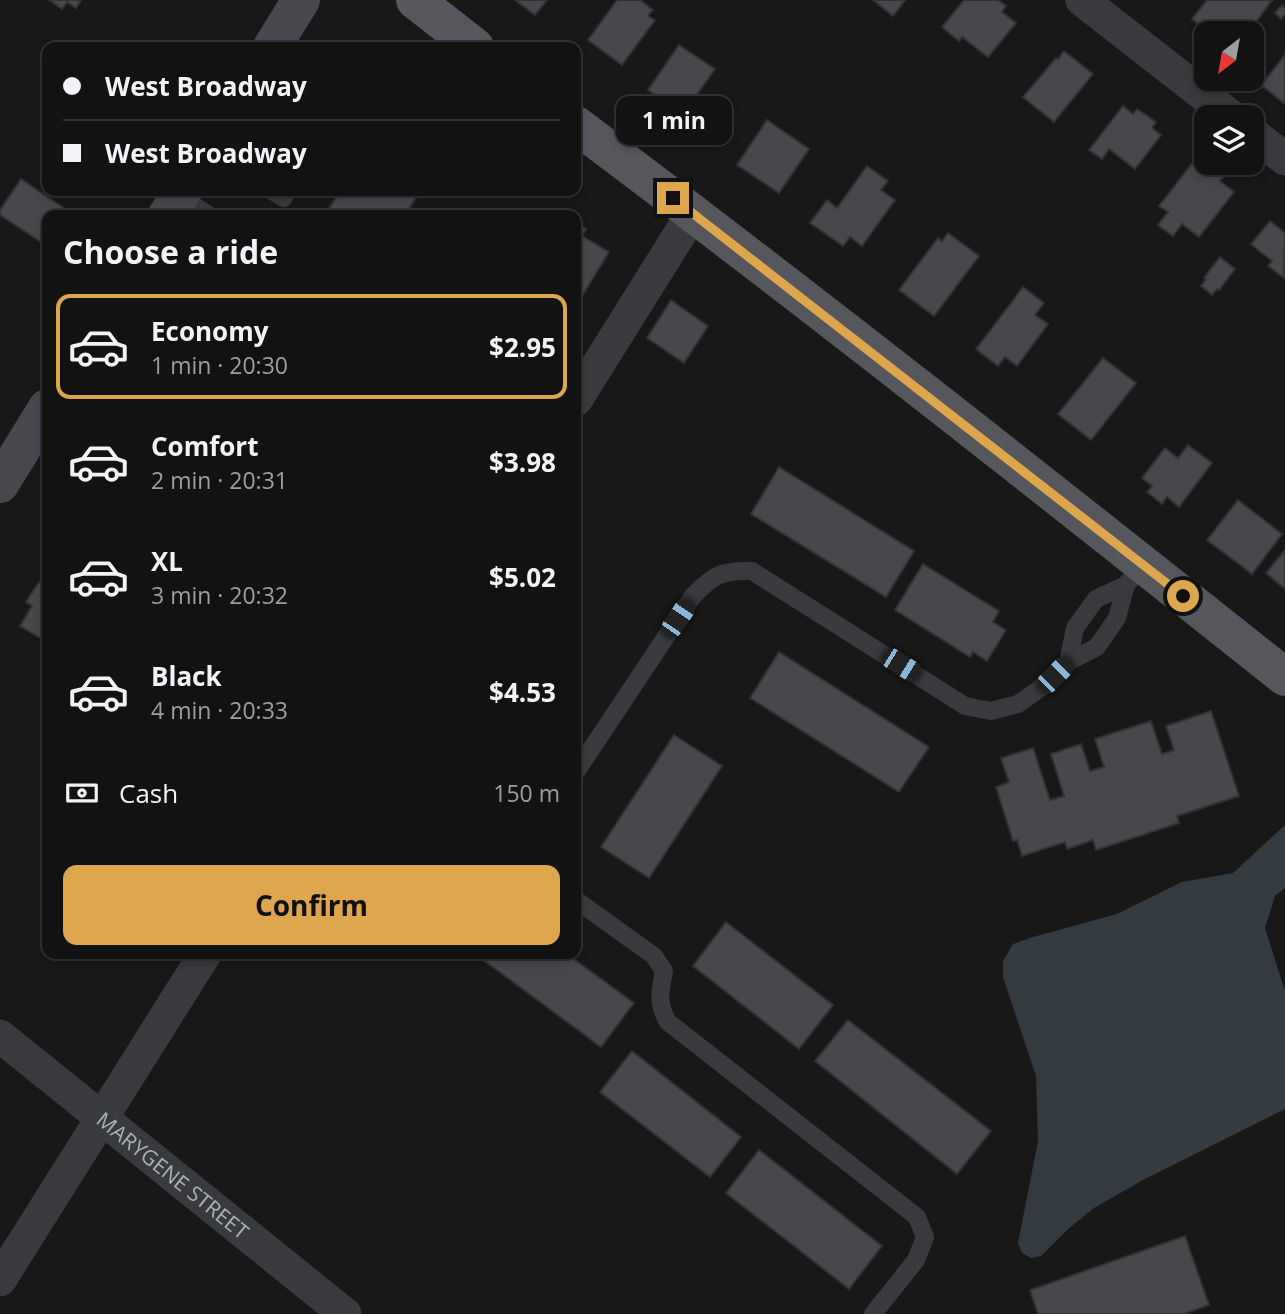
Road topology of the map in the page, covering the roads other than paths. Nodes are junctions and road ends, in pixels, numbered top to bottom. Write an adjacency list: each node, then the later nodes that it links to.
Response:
1 (301, 0): 4 (main road)
2 (415, 0): 5 (main road)
3 (1082, 0): 6 (street)
4 (275, 42)
5 (469, 42)
6 (1217, 105)
7 (581, 129): 10 (main road)
8 (1264, 142): 9 (street)
9 (1285, 159)
10 (693, 213): 11 (street); 14 (main road)
11 (581, 392)
12 (42, 416): 13 (main road)
13 (0, 484)
14 (1134, 574): 15 (lane); 15 (lane); 16 (main road)
15 (1068, 662): 17 (lane)
16 (1285, 677)
17 (581, 764)
18 (581, 904): 24 (lane)
19 (202, 959): 21 (street)
20 (0, 1036): 21 (street, MARYGENE STREET)
21 (103, 1118): 22 (street); 23 (street, MARYGENE STREET)
22 (0, 1280)
23 (345, 1314)
24 (873, 1314)

